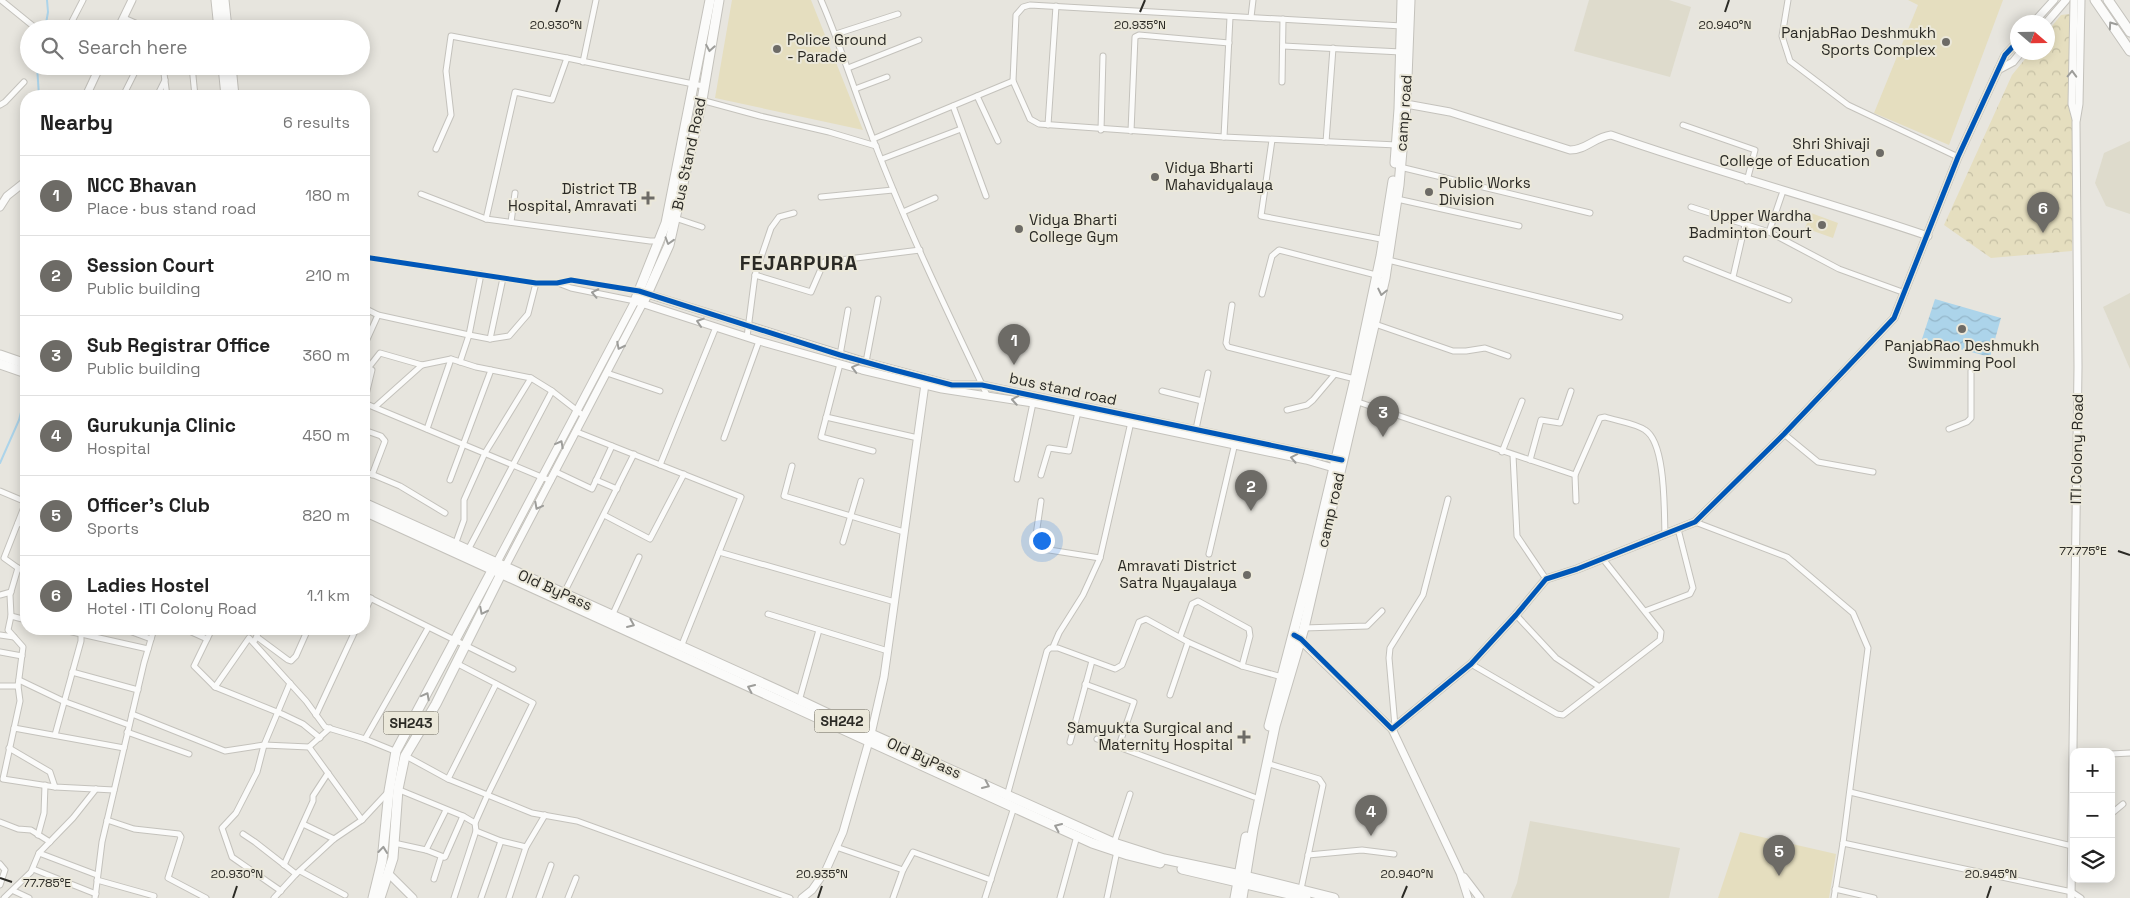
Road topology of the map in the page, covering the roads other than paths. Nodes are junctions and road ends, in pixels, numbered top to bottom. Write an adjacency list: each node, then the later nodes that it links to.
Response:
1 (1, 0): 30 (street)
2 (83, 0): 31 (street)
3 (132, 0): 28 (street)
4 (216, 0): 33 (main road)
5 (224, 0): 34 (main road)
6 (596, 0): 48 (street)
7 (710, 0): 62 (main road, Bus Stand Road)
8 (719, 0): 63 (main road, Bus Stand Road, one-way to 63)
9 (822, 0): 37 (street)
10 (1093, 0): 22 (street)
11 (1253, 0): 27 (street)
12 (1402, 0): 35 (main road, camp road)
13 (1410, 0): 75 (main road, camp road)
14 (1788, 0): 92 (street)
15 (2054, 0): 24 (street)
16 (2066, 0): 25 (street)
17 (2074, 0): 78 (street, one-way to 17)
18 (2081, 0): 78 (street, ITI Colony Road)
19 (2095, 0): 43 (main road, one-way to 19)
20 (2108, 0): 36 (main road)
21 (1056, 6): 22 (street); 59 (street); 79 (street)
22 (1093, 7): 26 (street)
23 (898, 14): 37 (street)
24 (2040, 15)
25 (2053, 15)
26 (1230, 17): 27 (street); 39 (street)
27 (1251, 17): 29 (street)
28 (124, 18): 32 (street)
29 (1283, 19): 35 (street); 40 (street)
30 (26, 20)
31 (73, 20)
32 (129, 20)
33 (218, 20)
34 (226, 20)
35 (1402, 26): 44 (main road, camp road)
36 (2130, 32)
37 (836, 34): 49 (street)
38 (920, 40): 49 (street)
39 (1229, 43): 83 (street); 84 (street)
40 (1283, 46): 41 (street); 61 (street)
41 (1333, 48): 44 (street); 88 (street)
42 (2010, 50): 50 (street)
43 (2130, 51)
44 (1401, 52): 89 (main road, camp road)
45 (1103, 56): 82 (street)
46 (567, 58): 48 (street); 91 (street); 112 (street)
47 (2015, 60): 50 (street)
48 (583, 62): 62 (street)
49 (848, 68): 64 (street)
50 (1998, 70): 92 (street)
51 (96, 75): 65 (street)
52 (134, 75): 66 (street)
53 (164, 75): 58 (street)
54 (193, 75): 69 (street)
55 (224, 75): 70 (main road)
56 (232, 75): 71 (main road)
57 (887, 77): 64 (street)
58 (165, 79): 67 (street); 68 (street)
59 (1013, 81): 72 (street); 79 (street)
60 (24, 82): 76 (street)
61 (1282, 82)
62 (693, 84): 63 (street); 73 (main road, Bus Stand Road)
63 (704, 86): 74 (main road, Bus Stand Road)
64 (855, 89): 85 (street)
65 (89, 90)
66 (126, 90)
67 (160, 90)
68 (166, 90)
69 (194, 90)
70 (225, 90)
71 (233, 90)
72 (978, 96): 77 (street); 87 (street)
73 (690, 97): 74 (street); 120 (main road, Bus Stand Road)
74 (702, 100): 90 (street); 111 (main road, Bus Stand Road)
75 (1406, 104): 89 (main road, camp road); 95 (street)
76 (0, 105)
77 (952, 106): 81 (street); 85 (street)
78 (2076, 122): 330 (street, ITI Colony Road)
79 (1048, 125): 82 (street)
80 (1683, 125): 95 (street)
81 (961, 129): 93 (street); 102 (street)
82 (1101, 130): 83 (street)
83 (1130, 131): 84 (street)
84 (1224, 138): 86 (street)
85 (873, 139): 90 (street)
86 (1272, 140): 88 (street); 119 (street)
87 (998, 141)
88 (1326, 142): 89 (street)
89 (1399, 145): 94 (main road, camp road); 119 (main road, camp road)
90 (876, 146): 93 (street)
91 (436, 149)
92 (1958, 157): 118 (street)
93 (882, 160): 97 (street)
94 (1400, 167): 105 (main road, camp road); 110 (street)
95 (1747, 181): 98 (street)
96 (20, 185): 101 (street)
97 (893, 190): 103 (street); 108 (street)
98 (1783, 191): 117 (street); 118 (street)
99 (515, 193): 113 (street)
100 (421, 194): 112 (street)
101 (3, 195): 106 (street)
102 (986, 196)
103 (821, 197)
104 (935, 198): 108 (street)
105 (1397, 199): 115 (street); 119 (main road, camp road)
106 (0, 207)
107 (1691, 207): 114 (street)
108 (903, 212): 121 (street)
109 (794, 213): 126 (street)
110 (1590, 213)
111 (675, 218): 116 (street); 132 (main road, Bus Stand Road, one-way to 132)
112 (486, 219): 113 (street)
113 (511, 222): 120 (street)
114 (1745, 224): 117 (street); 128 (street)
115 (1519, 226)
116 (702, 227)
117 (1769, 232): 133 (street)
118 (1928, 236): 133 (street)
119 (1387, 240): 124 (main road, camp road); 127 (main road, camp road)
120 (660, 241): 132 (main road, Bus Stand Road)
121 (920, 250): 126 (street); 171 (street)
122 (370, 258): 125 (street)
123 (1686, 259): 128 (street)
124 (1388, 260): 142 (street); 143 (main road, camp road, one-way to 143)
125 (481, 274): 129 (street); 147 (street)
126 (755, 275): 144 (street)
127 (1376, 275): 134 (street); 169 (main road, camp road)
128 (1733, 277): 136 (street)
129 (502, 278): 130 (street); 149 (street)
130 (536, 283): 131 (street); 149 (street)
131 (557, 283): 132 (street); 137 (street, one-way to 131)
132 (643, 292): 137 (main road, Bus Stand Road); 144 (street, bus stand road)
133 (1906, 293): 194 (street)
134 (1262, 294)
135 (878, 299): 158 (street)
136 (1789, 300)
137 (639, 302): 145 (street, bus stand road, one-way to 137); 165 (street, one-way to 165); 183 (street)
138 (1232, 305): 167 (street)
139 (848, 310): 152 (street)
140 (370, 311): 141 (street)
141 (378, 315): 146 (street); 147 (street)
142 (1620, 317)
143 (1375, 324): 153 (street); 178 (main road, camp road)
144 (749, 325): 148 (street); 152 (street, bus stand road)
145 (716, 327): 148 (street, bus stand road); 209 (street)
146 (370, 333)
147 (468, 335): 149 (street); 157 (street)
148 (747, 337): 150 (street, bus stand road)
149 (490, 339)
150 (759, 341): 160 (street, bus stand road); 195 (street)
151 (0, 355): 155 (main road)
152 (840, 355): 158 (street, bus stand road)
153 (1508, 356)
154 (451, 359): 157 (street); 161 (street); 189 (street)
155 (20, 362)
156 (370, 362): 161 (street)
157 (460, 362): 162 (street)
158 (866, 362): 171 (street, bus stand road)
159 (0, 364): 163 (main road)
160 (840, 364): 170 (street, bus stand road, one-way to 160); 187 (street)
161 (422, 365): 182 (street)
162 (491, 370): 168 (street); 198 (street)
163 (20, 371)
164 (1971, 371): 191 (street)
165 (606, 373): 173 (street); 186 (street)
166 (1208, 373): 177 (street)
167 (1335, 374): 169 (street); 184 (street)
168 (531, 378): 172 (street); 203 (street)
169 (1355, 379): 178 (main road, camp road)
170 (925, 384): 176 (street, bus stand road); 196 (street)
171 (982, 385): 176 (street); 188 (street, bus stand road)
172 (552, 391): 183 (street); 208 (street)
173 (660, 391)
174 (1162, 391): 177 (street)
175 (1571, 392): 207 (street)
176 (987, 395): 180 (street, bus stand road, one-way to 176)
177 (1202, 400): 190 (street)
178 (1353, 400): 202 (street); 206 (main road, camp road)
179 (1522, 401): 202 (street)
180 (1033, 403): 185 (street, bus stand road); 219 (street)
181 (370, 405): 182 (street)
182 (375, 407): 189 (street)
183 (577, 410): 186 (street); 218 (street, one-way to 183)
184 (1286, 410)
185 (1078, 412): 188 (street, bus stand road); 216 (street)
186 (584, 416): 193 (street)
187 (826, 417): 196 (street); 201 (street)
188 (1131, 419): 190 (street, bus stand road); 200 (street, bus stand road); 247 (street)
189 (427, 429): 198 (street)
190 (1196, 429): 197 (street, bus stand road)
191 (1949, 429)
192 (370, 432): 215 (street)
193 (577, 432): 199 (street); 212 (street)
194 (1784, 434): 213 (street); 236 (street)
195 (724, 438)
196 (918, 438): 239 (street)
197 (1237, 438): 200 (street); 206 (street, bus stand road)
198 (463, 444): 203 (street); 220 (street)
199 (612, 446): 204 (street); 221 (street)
200 (1234, 446): 211 (street, bus stand road, one-way to 200); 245 (street)
201 (873, 451)
202 (1502, 452): 205 (street)
203 (485, 453): 208 (street); 242 (street)
204 (634, 454): 209 (street); 224 (street)
205 (1512, 455): 207 (street); 251 (street)
206 (1339, 459): 211 (main road, camp road)
207 (1530, 460): 217 (street)
208 (513, 465): 218 (street); 243 (street)
209 (660, 465): 214 (street)
210 (792, 466): 234 (street)
211 (1337, 469): 265 (main road, camp road); 278 (main road, camp road)
212 (556, 472): 221 (street); 222 (street)
213 (1873, 472)
214 (684, 474): 233 (street); 244 (street)
215 (372, 475): 231 (street)
216 (1041, 475)
217 (1575, 475): 228 (street); 240 (street)
218 (542, 477): 222 (street); 250 (street)
219 (1017, 479)
220 (450, 480)
221 (596, 480): 224 (street)
222 (551, 481): 250 (street, one-way to 250)
223 (861, 481): 234 (street)
224 (616, 489): 233 (street)
225 (0, 491): 226 (street)
226 (20, 499)
227 (1448, 499): 317 (street)
228 (1576, 501)
229 (1041, 502): 247 (street)
230 (370, 506): 242 (main road, Old ByPass / SH242)
231 (445, 513)
232 (370, 514): 250 (main road)
233 (604, 515): 253 (street)
234 (851, 516): 239 (street); 241 (street)
235 (20, 518): 237 (street)
236 (1694, 522): 238 (street); 344 (street)
237 (18, 523): 249 (street)
238 (1678, 529): 240 (street); 258 (street)
239 (904, 532): 256 (street)
240 (1666, 534): 248 (street)
241 (843, 542)
242 (455, 545): 243 (main road, Old ByPass / SH242)
243 (468, 551): 250 (main road, Old ByPass / SH242)
244 (719, 552): 256 (street); 286 (street)
245 (1209, 554)
246 (639, 556): 262 (street)
247 (1100, 558): 287 (street)
248 (1603, 559): 251 (street); 258 (street)
249 (18, 568): 252 (street)
250 (498, 569): 253 (main road, Old ByPass / SH242); 282 (main road, SH243); 285 (main road, SH243, one-way to 285); 307 (main road, one-way to 250)
251 (1546, 579): 260 (street)
252 (11, 592): 254 (street); 261 (street)
253 (563, 594): 262 (main road, Old ByPass / SH242)
254 (0, 595)
255 (371, 598): 264 (street)
256 (895, 602): 289 (street)
257 (1382, 611): 265 (street)
258 (1645, 611): 304 (street)
259 (768, 614): 266 (street)
260 (1516, 615): 294 (street); 304 (street)
261 (11, 616): 263 (street); 279 (street)
262 (612, 616): 286 (main road, Old ByPass / SH242, one-way to 286)
263 (20, 618)
264 (428, 628): 282 (street); 321 (street)
265 (1304, 628): 278 (main road, camp road)
266 (819, 630): 289 (street); 310 (street)
267 (0, 635): 279 (street)
268 (80, 635): 297 (street)
269 (93, 635): 288 (street)
270 (140, 635): 280 (street)
271 (152, 635): 280 (street)
272 (198, 635): 281 (street)
273 (209, 635): 281 (street)
274 (305, 635): 276 (street)
275 (353, 635): 313 (street)
276 (256, 637): 284 (street)
277 (1180, 637): 283 (street); 292 (street); 295 (street)
278 (1297, 637): 298 (main road, camp road); 317 (street); 336 (main road, camp road)
279 (14, 638): 291 (street)
280 (151, 639): 288 (street)
281 (207, 639): 305 (street)
282 (455, 642): 285 (street); 331 (main road, SH243, one-way to 282)
283 (1188, 642): 295 (street); 308 (street)
284 (253, 643): 300 (street); 305 (street)
285 (465, 646): 293 (main road, SH243); 296 (street)
286 (681, 647): 307 (main road, Old ByPass / SH242)
287 (1053, 647): 292 (street); 349 (street)
288 (148, 649): 306 (street)
289 (888, 651): 322 (street)
290 (0, 652): 291 (street)
291 (22, 656): 299 (street)
292 (1092, 661): 302 (street)
293 (456, 663): 301 (street); 335 (main road, SH243)
294 (1471, 664): 304 (street); 317 (street)
295 (1242, 666): 298 (street)
296 (513, 669)
297 (72, 672): 306 (street); 309 (street)
298 (1282, 677): 348 (main road, camp road)
299 (19, 683): 303 (street); 309 (street); 315 (street)
300 (290, 683): 311 (street); 313 (street)
301 (496, 684): 338 (street); 347 (street)
302 (1085, 684): 324 (street); 329 (street)
303 (0, 686)
304 (1598, 686)
305 (215, 687): 311 (street)
306 (138, 690): 312 (street)
307 (779, 695): 310 (main road, Old ByPass / SH242); 322 (main road)
308 (1170, 695)
309 (63, 701): 314 (street); 319 (street)
310 (799, 701): 322 (main road, Old ByPass / SH242)
311 (279, 712): 320 (street); 325 (street)
312 (132, 714): 314 (street); 325 (street)
313 (316, 715): 316 (street)
314 (129, 725): 318 (street)
315 (14, 728): 319 (street); 327 (street)
316 (330, 728): 320 (street); 321 (street)
317 (1393, 728): 386 (street)
318 (127, 732): 328 (street); 333 (street)
319 (55, 735): 328 (street)
320 (320, 738): 326 (street)
321 (365, 739): 331 (street)
322 (870, 739): 349 (main road, Old ByPass / SH242); 373 (street)
323 (1097, 740): 329 (street)
324 (1070, 742)
325 (264, 744): 326 (street); 397 (street)
326 (309, 747): 337 (street)
327 (9, 748): 339 (street); 340 (street)
328 (124, 748): 342 (street)
329 (1118, 748): 348 (street)
330 (2074, 748)
331 (396, 751): 335 (street); 343 (main road, SH243)
332 (2130, 753): 334 (street)
333 (190, 754)
334 (2115, 754)
335 (405, 756): 338 (street); 343 (main road, SH243)
336 (1266, 763): 378 (street); 391 (main road, camp road)
337 (328, 773): 357 (street); 359 (street)
338 (448, 779): 347 (street)
339 (45, 785): 340 (street); 363 (street)
340 (55, 787): 341 (street)
341 (96, 789): 342 (street); 368 (street)
342 (114, 790): 356 (street)
343 (394, 790): 352 (street); 357 (street); 370 (main road, SH243); 407 (main road, SH243, one-way to 343)
344 (1850, 792): 369 (street); 371 (street)
345 (2074, 793): 365 (street, ITI Colony Road)
346 (1130, 794): 374 (street)
347 (487, 796): 354 (street); 360 (street)
348 (1254, 797): 391 (main road, camp road)
349 (1006, 799): 350 (main road, Old ByPass / SH242)
350 (1015, 803): 364 (main road, one-way to 350); 374 (main road, Old ByPass / SH242); 392 (street)
351 (2122, 804): 353 (street)
352 (446, 810): 355 (street); 375 (street)
353 (2115, 810)
354 (545, 815): 372 (street); 414 (street)
355 (463, 816): 360 (street); 379 (street)
356 (107, 820): 388 (street); 405 (street)
357 (362, 820): 366 (street)
358 (0, 822): 363 (street)
359 (303, 824): 366 (street); 381 (street)
360 (475, 824): 361 (street)
361 (476, 830): 367 (street); 409 (street)
362 (242, 834): 381 (street)
363 (38, 835): 368 (street)
364 (1077, 836): 374 (main road); 418 (street)
365 (2072, 838)
366 (334, 839): 385 (street)
367 (501, 841): 372 (street); 410 (street)
368 (50, 842): 376 (street)
369 (1843, 842): 395 (street); 399 (street)
370 (394, 843): 375 (street); 387 (main road, SH243)
371 (2070, 846)
372 (526, 847): 411 (street)
373 (836, 847): 384 (street); 415 (street)
374 (1116, 847): 391 (main road, Old ByPass / SH242); 419 (street)
375 (426, 850): 379 (street)
376 (40, 853): 383 (street); 388 (street)
377 (1394, 854): 378 (street)
378 (1308, 855): 394 (street)
379 (444, 857): 390 (street)
380 (0, 864): 393 (street)
381 (284, 865): 385 (street)
382 (551, 865): 412 (street)
383 (33, 869): 396 (street); 400 (street)
384 (903, 870): 392 (street); 416 (street)
385 (298, 873): 397 (street); 398 (street)
386 (1460, 873): 424 (street); 425 (street)
387 (388, 874): 403 (street); 408 (main road, SH243)
388 (97, 878): 400 (street); 401 (street)
389 (576, 878): 413 (street)
390 (434, 879)
391 (1241, 879): 394 (main road, Old ByPass / SH242); 420 (main road, camp road); 421 (main road, camp road); 422 (main road)
392 (991, 880): 417 (street)
393 (0, 887): 402 (street)
394 (1301, 889): 423 (main road, Old ByPass / SH242)
395 (1835, 889): 426 (street); 427 (street)
396 (14, 891): 402 (street); 404 (street)
397 (281, 891): 406 (street)
398 (345, 895)
399 (2071, 895): 428 (street)
400 (96, 896)
401 (154, 896)
402 (6, 897)
403 (413, 897)
404 (30, 898)
405 (206, 898)
406 (274, 898)
407 (374, 898)
408 (380, 898)
409 (454, 898)
410 (482, 898)
411 (509, 898)
412 (538, 898)
413 (568, 898)
414 (790, 898)
415 (802, 898)
416 (893, 898)
417 (985, 898)
418 (1060, 898)
419 (1107, 898)
420 (1235, 898)
421 (1242, 898)
422 (1306, 898)
423 (1334, 898)
424 (1468, 898)
425 (1480, 898)
426 (1834, 898)
427 (1874, 898)
428 (2081, 898)

